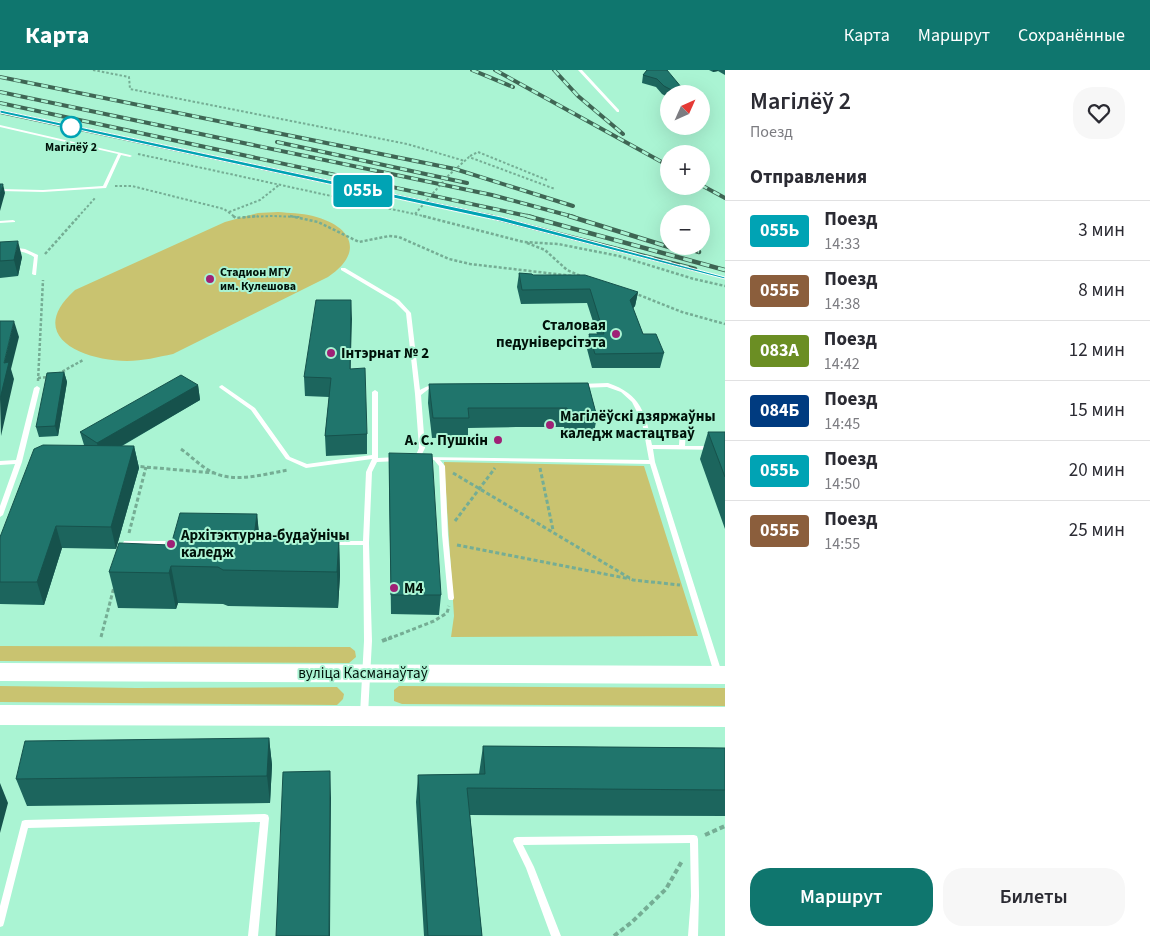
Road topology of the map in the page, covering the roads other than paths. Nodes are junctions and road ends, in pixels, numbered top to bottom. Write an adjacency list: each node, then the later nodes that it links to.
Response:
1 (580, 70): 2 (lane)
2 (618, 111)
3 (0, 126): 4 (lane)
4 (120, 154): 5 (lane); 6 (lane)
5 (132, 154)
6 (0, 190)
7 (13, 221): 8 (lane)
8 (0, 222)
9 (0, 249): 11 (lane)
10 (343, 268): 17 (lane)
11 (34, 274)
12 (446, 385): 17 (lane)
13 (571, 386): 19 (lane)
14 (222, 387): 23 (lane)
15 (37, 388): 25 (lane)
16 (375, 392): 23 (lane)
17 (418, 394): 22 (lane)
18 (683, 430): 20 (lane)
19 (651, 447): 20 (lane); 26 (lane)
20 (682, 448): 21 (lane)
21 (725, 448)
22 (411, 458): 23 (lane); 24 (lane)
23 (375, 459): 32 (lane)
24 (436, 459): 26 (lane); 33 (lane)
25 (19, 462): 27 (lane); 28 (lane)
26 (652, 462): 36 (lane)
27 (0, 463)
28 (0, 515)
29 (126, 543): 30 (lane)
30 (184, 543)
31 (328, 543): 32 (lane)
32 (366, 544): 35 (lane)
33 (451, 598)
34 (0, 672): 35 (main road, вуліца Касманаўтаў)
35 (366, 673): 36 (main road, вуліца Касманаўтаў); 38 (lane)
36 (722, 675)
37 (0, 715): 38 (main road)
38 (364, 716): 39 (main road)
39 (725, 717)
40 (0, 924): 41 (lane)
41 (253, 936)
42 (556, 936): 43 (lane)
43 (693, 936)

